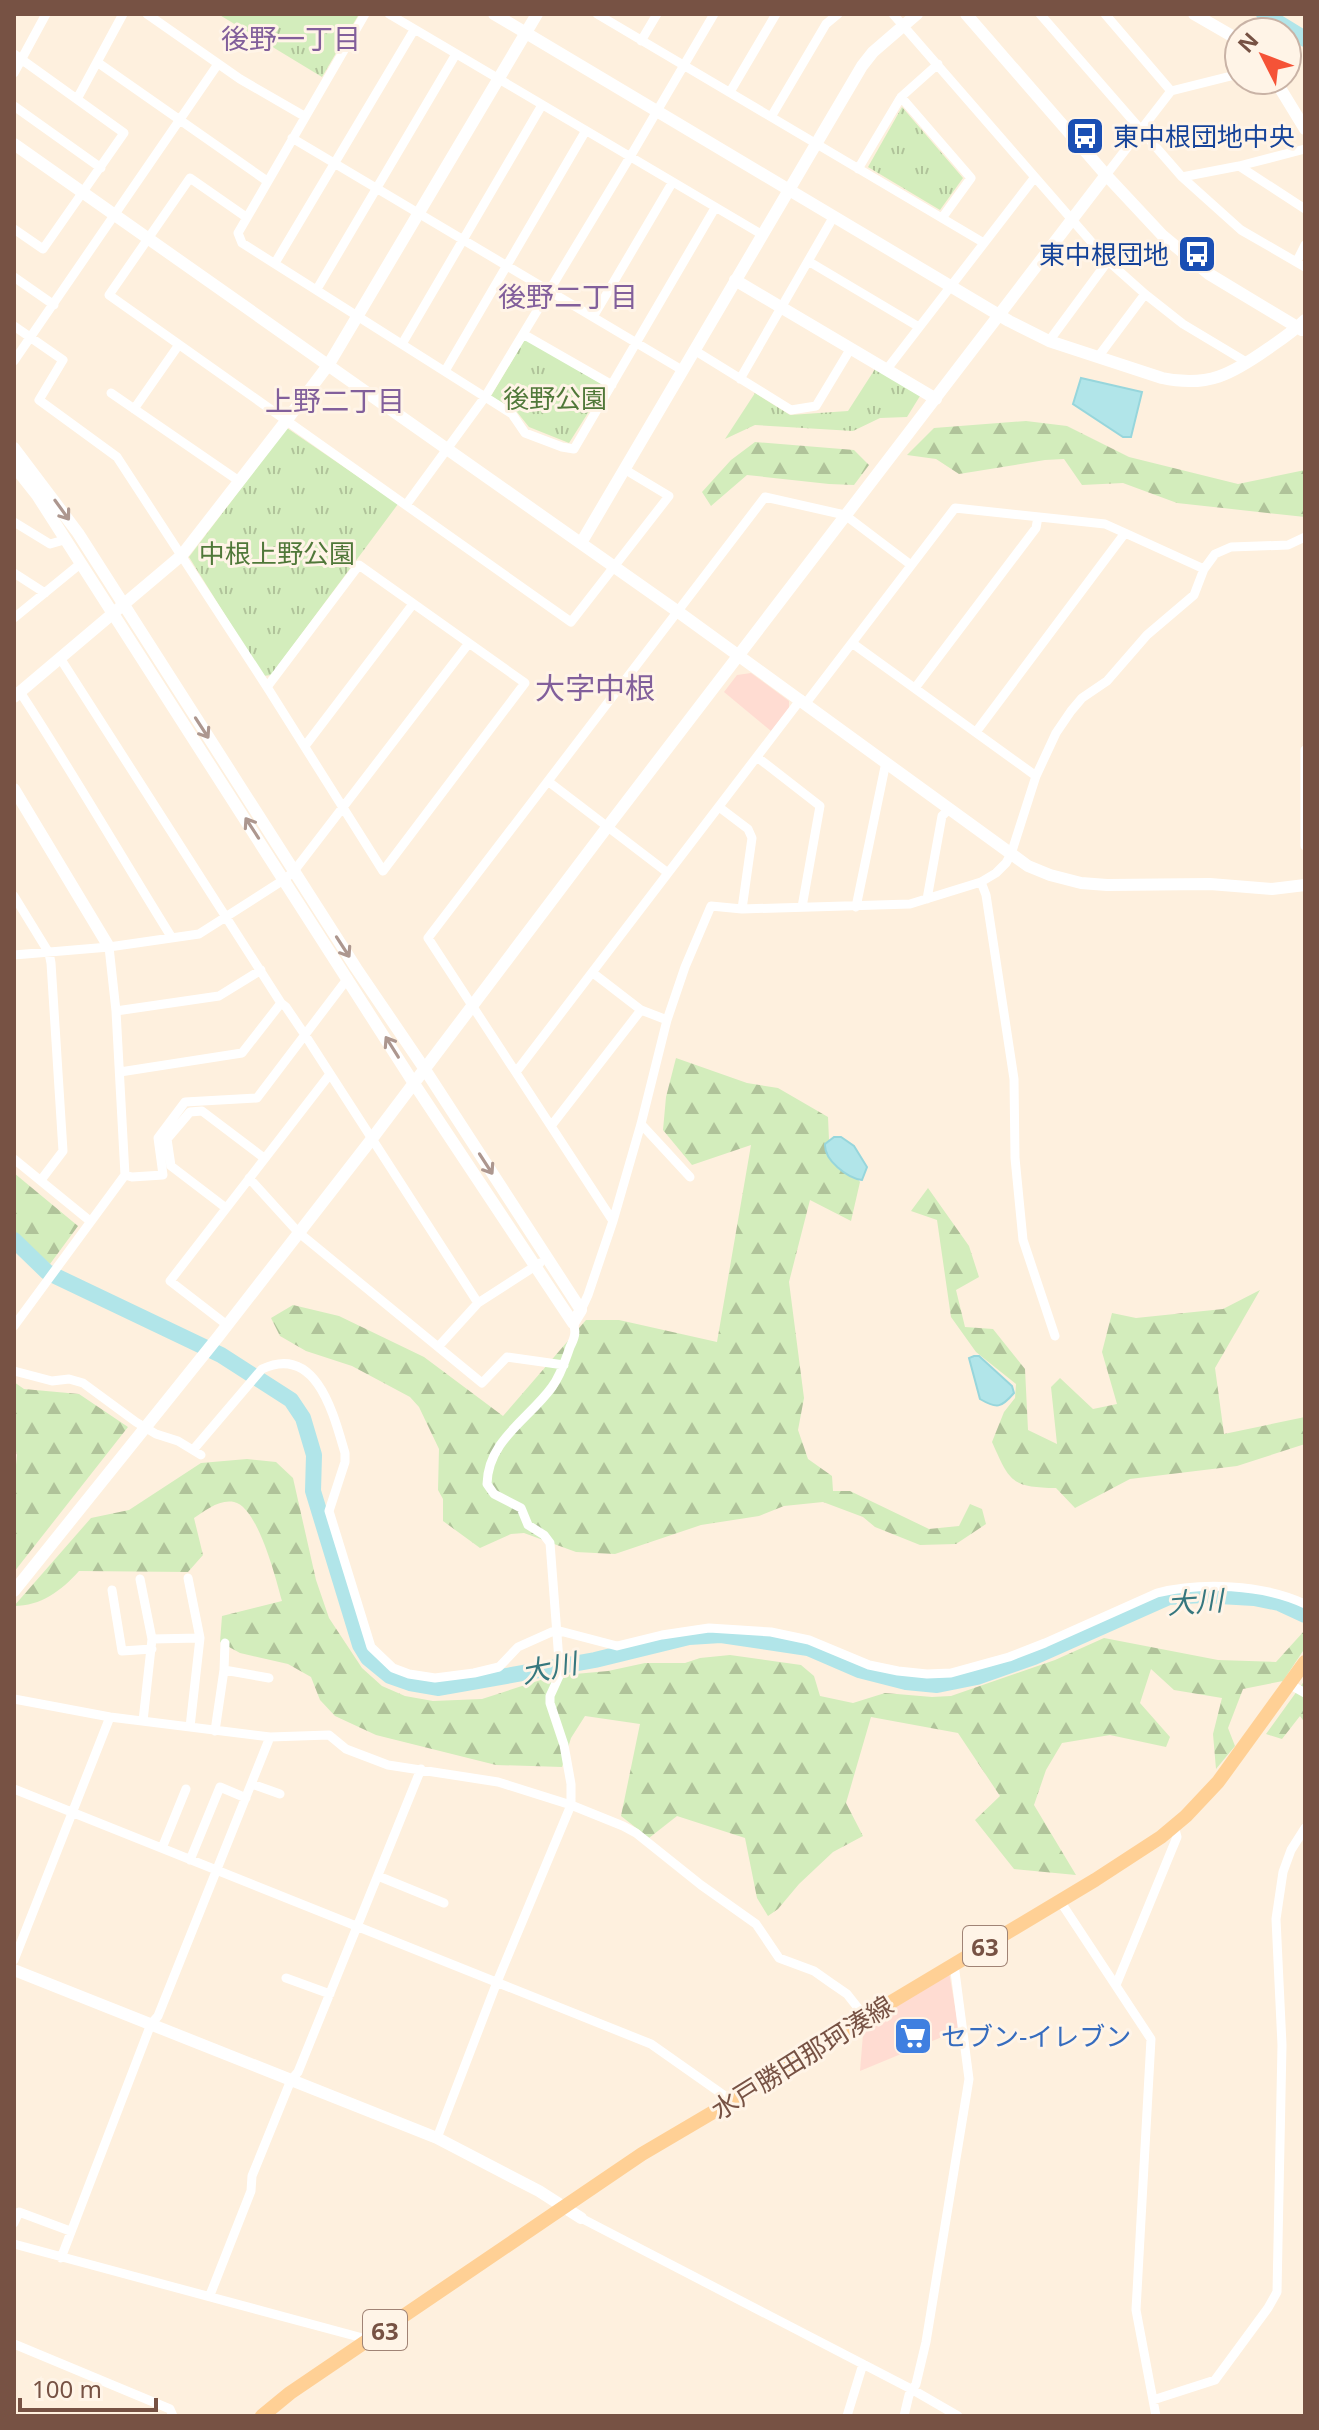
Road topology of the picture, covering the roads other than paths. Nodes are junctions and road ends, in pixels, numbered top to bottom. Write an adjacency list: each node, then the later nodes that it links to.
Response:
1 (46, 14): 25 (street)
2 (123, 14): 26 (street)
3 (147, 14): 27 (street)
4 (365, 14): 41 (street)
5 (389, 14): 20 (street)
6 (494, 14): 22 (street)
7 (537, 14): 22 (street)
8 (597, 14): 23 (street)
9 (657, 14): 23 (street)
10 (714, 14): 29 (street)
11 (776, 14): 34 (street)
12 (838, 14): 42 (street)
13 (893, 14): 19 (street)
14 (917, 14): 19 (street)
15 (966, 14): 56 (street)
16 (1040, 14): 44 (street)
17 (1105, 14): 33 (street)
18 (1194, 14): 21 (street)
19 (904, 25): 28 (street); 49 (street)
20 (414, 30): 24 (street); 52 (street)
21 (1223, 31)
22 (525, 32): 32 (street); 40 (street)
23 (641, 41): 29 (street)
24 (456, 54): 32 (street); 61 (street)
25 (18, 56): 30 (street); 37 (street)
26 (97, 62): 37 (street); 43 (street)
27 (218, 64): 41 (street); 43 (street)
28 (938, 64): 36 (street); 57 (street)
29 (683, 65): 34 (street); 40 (street)
30 (14, 73)
31 (1223, 78): 33 (street)
32 (497, 79): 38 (street); 66 (street)
33 (1171, 91): 44 (street)
34 (730, 92): 42 (street)
35 (1285, 96): 45 (street)
36 (901, 97): 55 (street); 70 (street)
37 (77, 99): 54 (street)
38 (542, 105): 46 (street); 75 (street)
39 (14, 106): 54 (street)
40 (657, 111): 51 (street); 62 (street)
41 (304, 116): 47 (street)
42 (771, 117): 49 (street)
43 (179, 120): 59 (street); 67 (street)
44 (1141, 129): 56 (street); 58 (street)
45 (1305, 129)
46 (585, 132): 51 (street); 82 (street)
47 (292, 138): 52 (street); 59 (street)
48 (14, 144): 63 (street)
49 (815, 144): 55 (street); 62 (street)
50 (1305, 149): 53 (street)
51 (630, 157): 60 (street); 87 (street)
52 (334, 163): 61 (street); 80 (street)
53 (1239, 166): 58 (street); 65 (street)
54 (101, 168): 63 (street)
55 (858, 169): 70 (street)
56 (1106, 175): 71 (street); 96 (street)
57 (1035, 177): 71 (street); 76 (street)
58 (1182, 177): 81 (street)
59 (267, 181): 69 (street)
60 (672, 183): 64 (street); 93 (street)
61 (376, 188): 66 (street); 86 (street)
62 (789, 189): 68 (street); 73 (street)
63 (83, 193): 67 (street); 72 (street)
64 (715, 208): 73 (street); 100 (street)
65 (1305, 209)
66 (418, 213): 75 (street); 92 (street)
67 (115, 215): 74 (street); 89 (street)
68 (834, 216): 78 (street); 85 (street)
69 (246, 217): 74 (street); 80 (street)
70 (942, 218): 76 (street)
71 (1071, 219): 79 (street); 91 (street)
72 (14, 229)
73 (761, 234): 84 (street)
74 (147, 237): 102 (street); 108 (street)
75 (464, 240): 82 (street); 101 (street)
76 (984, 243): 85 (street)
77 (1305, 245): 81 (street)
78 (808, 261): 90 (street); 95 (street)
79 (1108, 261): 88 (street); 99 (street)
80 (275, 263): 86 (street)
81 (1301, 264)
82 (506, 265): 87 (street); 111 (street)
83 (14, 277): 89 (street)
84 (735, 280): 90 (street); 104 (street)
85 (952, 286): 91 (street); 95 (street)
86 (317, 289): 92 (street)
87 (549, 291): 93 (street); 97 (street)
88 (1145, 294): 105 (street); 107 (street)
89 (54, 305): 98 (street)
90 (781, 307): 103 (street); 112 (street)
91 (1000, 314): 99 (street); 116 (street)
92 (358, 317): 101 (street); 108 (street)
93 (593, 317): 100 (street)
94 (14, 326): 98 (street)
95 (919, 327): 109 (street)
96 (1302, 327): 107 (street)
97 (523, 334): 113 (street); 115 (street)
98 (31, 338): 106 (street); 132 (street)
99 (1049, 341): 105 (street)
100 (636, 343): 110 (street); 113 (street)
101 (402, 344): 111 (street)
102 (178, 346): 117 (street); 118 (street)
103 (851, 348): 109 (street); 112 (street)
104 (694, 350): 110 (street); 112 (street)
105 (1098, 357): 107 (street)
106 (14, 361)
107 (1248, 363)
108 (329, 364): 118 (street); 120 (street)
109 (887, 369): 116 (street)
110 (682, 370): 122 (street)
111 (445, 371): 115 (street)
112 (740, 379)
113 (612, 385): 115 (street)
114 (111, 393): 117 (street)
115 (485, 397): 120 (street)
116 (936, 399): 125 (street)
117 (134, 409): 123 (street)
118 (286, 421): 123 (street); 124 (street)
119 (14, 448): 139 (street, one-way to 139)
120 (447, 449): 124 (street); 131 (street)
121 (14, 466): 130 (street)
122 (624, 469): 131 (street); 135 (street)
123 (239, 481): 132 (street)
124 (406, 505): 135 (street)
125 (845, 515): 134 (street); 141 (street); 146 (street)
126 (1038, 517): 128 (street); 134 (street); 149 (street)
127 (14, 522): 130 (street)
128 (1125, 533): 136 (street); 152 (street)
129 (1305, 537): 136 (street)
130 (64, 540): 133 (street)
131 (581, 543): 135 (street)
132 (182, 555): 139 (street); 148 (street)
133 (80, 564): 138 (street); 142 (street)
134 (911, 565): 145 (street)
135 (614, 566): 141 (street)
136 (1204, 569): 157 (street)
137 (14, 573): 138 (street)
138 (45, 593): 143 (street)
139 (124, 604): 142 (street); 167 (street, one-way to 167)
140 (413, 604): 144 (street); 148 (street); 153 (street)
141 (677, 611): 146 (street); 158 (street)
142 (112, 614): 147 (street); 167 (street, one-way to 142)
143 (14, 618)
144 (469, 643): 160 (street); 160 (street)
145 (852, 643): 149 (street); 151 (street)
146 (740, 656): 151 (street); 163 (street)
147 (60, 658): 150 (street); 175 (street)
148 (267, 687): 153 (street)
149 (915, 688): 152 (street)
150 (17, 694): 176 (street)
151 (803, 701): 155 (street); 156 (street)
152 (976, 732): 157 (street)
153 (305, 746): 160 (street)
154 (1305, 750): 164 (street)
155 (757, 757): 161 (street); 172 (street)
156 (886, 762): 162 (street); 173 (street)
157 (1036, 776): 165 (street)
158 (549, 782): 163 (street); 184 (street)
159 (14, 789): 177 (street)
160 (343, 807): 167 (street)
161 (719, 807): 166 (street); 174 (street)
162 (950, 808): 165 (street); 171 (street)
163 (608, 826): 166 (street); 184 (street)
164 (1305, 846)
165 (1011, 854): 168 (street); 169 (street)
166 (668, 873): 181 (street)
167 (290, 875): 175 (street); 182 (street); 189 (street, one-way to 189)
168 (981, 882): 171 (street); 213 (street)
169 (1305, 885)
170 (14, 896): 178 (street)
171 (927, 899): 173 (street)
172 (802, 907): 173 (street); 174 (street)
173 (856, 907)
174 (742, 909): 187 (street)
175 (226, 917): 176 (street); 180 (street)
176 (172, 938): 177 (street)
177 (109, 947): 178 (street); 186 (street)
178 (49, 953): 179 (street); 202 (street)
179 (14, 955)
180 (261, 970): 183 (street); 186 (street)
181 (593, 973): 185 (street); 191 (street)
182 (348, 978): 188 (street); 193 (street, one-way to 182)
183 (281, 1003): 188 (street); 190 (street)
184 (472, 1004): 189 (street); 191 (street)
185 (641, 1010): 187 (street); 195 (street)
186 (116, 1011): 190 (street)
187 (667, 1020): 194 (street)
188 (305, 1035): 192 (street); 199 (street)
189 (424, 1068): 193 (street); 207 (street, one-way to 207)
190 (120, 1072): 199 (street)
191 (516, 1072): 195 (street)
192 (330, 1074): 196 (street); 197 (street)
193 (413, 1082): 196 (street); 207 (street)
194 (641, 1124): 200 (street); 205 (street)
195 (551, 1126): 205 (street)
196 (371, 1140): 206 (street); 208 (street)
197 (264, 1158): 201 (street); 203 (street)
198 (14, 1159): 202 (street)
199 (125, 1175): 204 (street)
200 (690, 1177)
201 (249, 1178): 203 (street); 206 (street)
202 (41, 1180): 204 (street)
203 (226, 1208): 211 (street)
204 (90, 1221): 212 (street)
205 (613, 1221): 209 (street)
206 (298, 1232): 211 (street); 214 (street)
207 (542, 1262): 208 (street); 209 (street); 210 (street)
208 (478, 1303): 214 (street)
209 (581, 1310): 210 (street)
210 (573, 1323): 215 (street)
211 (227, 1325): 220 (street)
212 (14, 1326)
213 (1055, 1336)
214 (438, 1347): 215 (street)
215 (564, 1365): 222 (street)
216 (14, 1371): 222 (street)
217 (188, 1578): 223 (street)
218 (140, 1579): 225 (street)
219 (112, 1590): 225 (street)
220 (14, 1591)
221 (1305, 1604): 222 (street)
222 (556, 1630): 243 (street)
223 (200, 1638): 225 (street); 234 (street)
224 (225, 1643): 227 (street)
225 (152, 1644): 233 (street)
226 (1305, 1662): 229 (main road, 水戸勝田那珂湊線 / 63)
227 (224, 1670): 228 (street); 235 (street)
228 (269, 1678)
229 (1289, 1684): 230 (street); 245 (main road, 水戸勝田那珂湊線 / 63)
230 (1305, 1693)
231 (14, 1699): 232 (street)
232 (110, 1717): 233 (street); 244 (street)
233 (143, 1721): 234 (street)
234 (190, 1727): 235 (street)
235 (215, 1731): 236 (street)
236 (270, 1737): 237 (street); 238 (street)
237 (421, 1769): 243 (street); 250 (street)
238 (252, 1784): 241 (street); 242 (street)
239 (14, 1789): 244 (street)
240 (186, 1789): 247 (street)
241 (280, 1794)
242 (246, 1798): 248 (street); 249 (street)
243 (571, 1805): 258 (street); 261 (street)
244 (71, 1812): 247 (street); 254 (street)
245 (1174, 1826): 251 (main road, 水戸勝田那珂湊線 / 63); 259 (street)
246 (1305, 1828): 277 (street)
247 (162, 1848): 248 (street)
248 (190, 1860): 249 (street)
249 (215, 1870): 253 (street); 262 (street)
250 (378, 1876): 252 (street); 253 (street)
251 (1060, 1901): 255 (main road, 水戸勝田那珂湊線 / 63); 259 (street)
252 (444, 1903)
253 (357, 1926): 258 (street); 260 (street)
254 (14, 1960)
255 (954, 1964): 261 (main road, 水戸勝田那珂湊線 / 63); 276 (street)
256 (14, 1970): 262 (street)
257 (286, 1978): 260 (street)
258 (497, 1982): 264 (street); 265 (street)
259 (1116, 1985): 277 (street)
260 (330, 1994): 263 (street)
261 (860, 2020): 264 (main road, 水戸勝田那珂湊線 / 63)
262 (151, 2024): 263 (street); 269 (street)
263 (291, 2080): 265 (street); 272 (street)
264 (732, 2101): 266 (main road, 水戸勝田那珂湊線 / 63)
265 (437, 2138): 266 (street)
266 (563, 2208): 267 (street); 273 (main road, 水戸勝田那珂湊線 / 63)
267 (581, 2218): 275 (street)
268 (14, 2223): 269 (street)
269 (70, 2231): 271 (street)
270 (14, 2244): 271 (street)
271 (61, 2258): 272 (street)
272 (210, 2295): 273 (street)
273 (370, 2340): 279 (main road, 水戸勝田那珂湊線 / 63)
274 (14, 2344): 278 (street)
275 (863, 2364): 276 (street); 280 (street)
276 (913, 2390): 281 (street); 282 (street)
277 (1153, 2400): 283 (street)
278 (173, 2416)
279 (262, 2416)
280 (847, 2416)
281 (904, 2416)
282 (958, 2416)
283 (1156, 2416)

